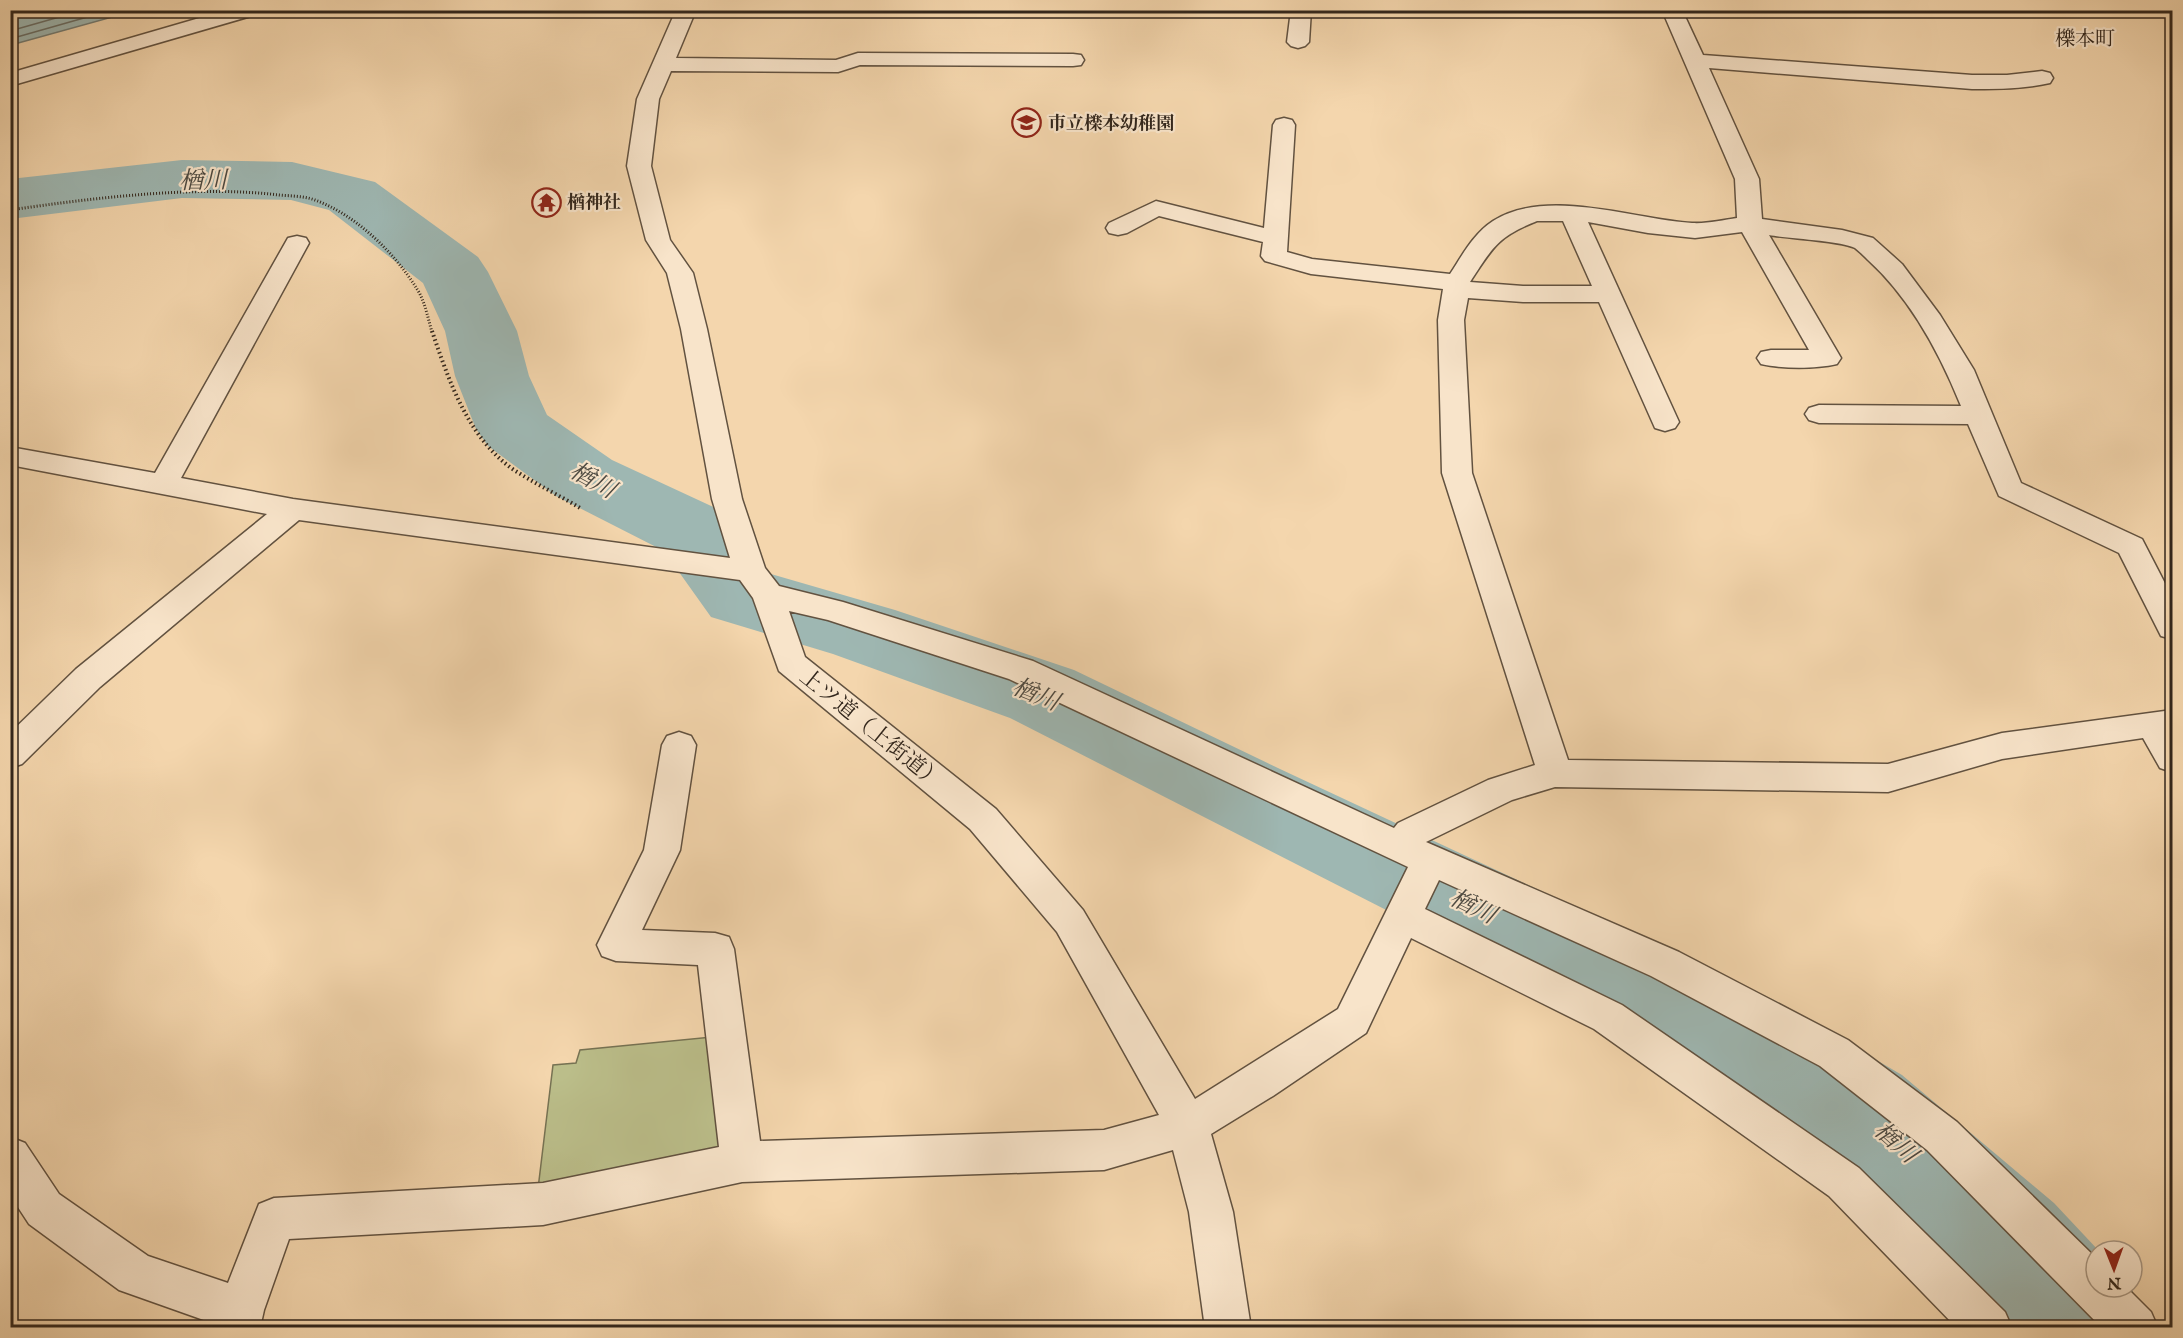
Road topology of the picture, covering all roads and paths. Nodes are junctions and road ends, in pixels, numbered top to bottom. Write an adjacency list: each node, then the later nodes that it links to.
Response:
1 (251, 10): 10 (street)
2 (686, 10): 8 (street, 上ツ道（上街道）)
3 (1301, 10): 5 (street)
4 (1672, 10): 7 (street)
5 (1298, 42)
6 (1073, 60): 8 (street)
7 (1695, 61): 9 (street); 14 (street)
8 (663, 64): 28 (street, 上ツ道（上街道）)
9 (2042, 78)
10 (10, 80)
11 (1284, 125): 16 (street)
12 (10, 210): 27 (path)
13 (1572, 213): 14 (street); 18 (street); 19 (street)
14 (1750, 224): 20 (street); 22 (street)
15 (1118, 228): 16 (street)
16 (1276, 238): 18 (street)
17 (297, 243): 25 (street)
18 (1457, 286): 19 (street); 34 (street)
19 (1608, 294): 23 (street)
20 (1771, 358)
21 (1819, 414): 22 (street)
22 (1979, 415): 29 (street)
23 (1665, 422)
24 (10, 456): 25 (street)
25 (163, 485): 26 (street)
26 (293, 509): 27 (street); 32 (street)
27 (630, 554): 28 (street)
28 (759, 583): 35 (street); 36 (street, 上ツ道（上街道）)
29 (2172, 628)
30 (2162, 723): 33 (street); 34 (street)
31 (679, 745): 38 (street)
32 (10, 755)
33 (2172, 759)
34 (1555, 773): 35 (street)
35 (1413, 881): 36 (street); 41 (street); 42 (street)
36 (1188, 1126): 38 (street); 40 (street, 上ツ道（上街道）)
37 (10, 1157): 39 (street)
38 (742, 1162): 39 (street)
39 (239, 1319)
40 (1227, 1328)
41 (1989, 1328)
42 (2135, 1328)

